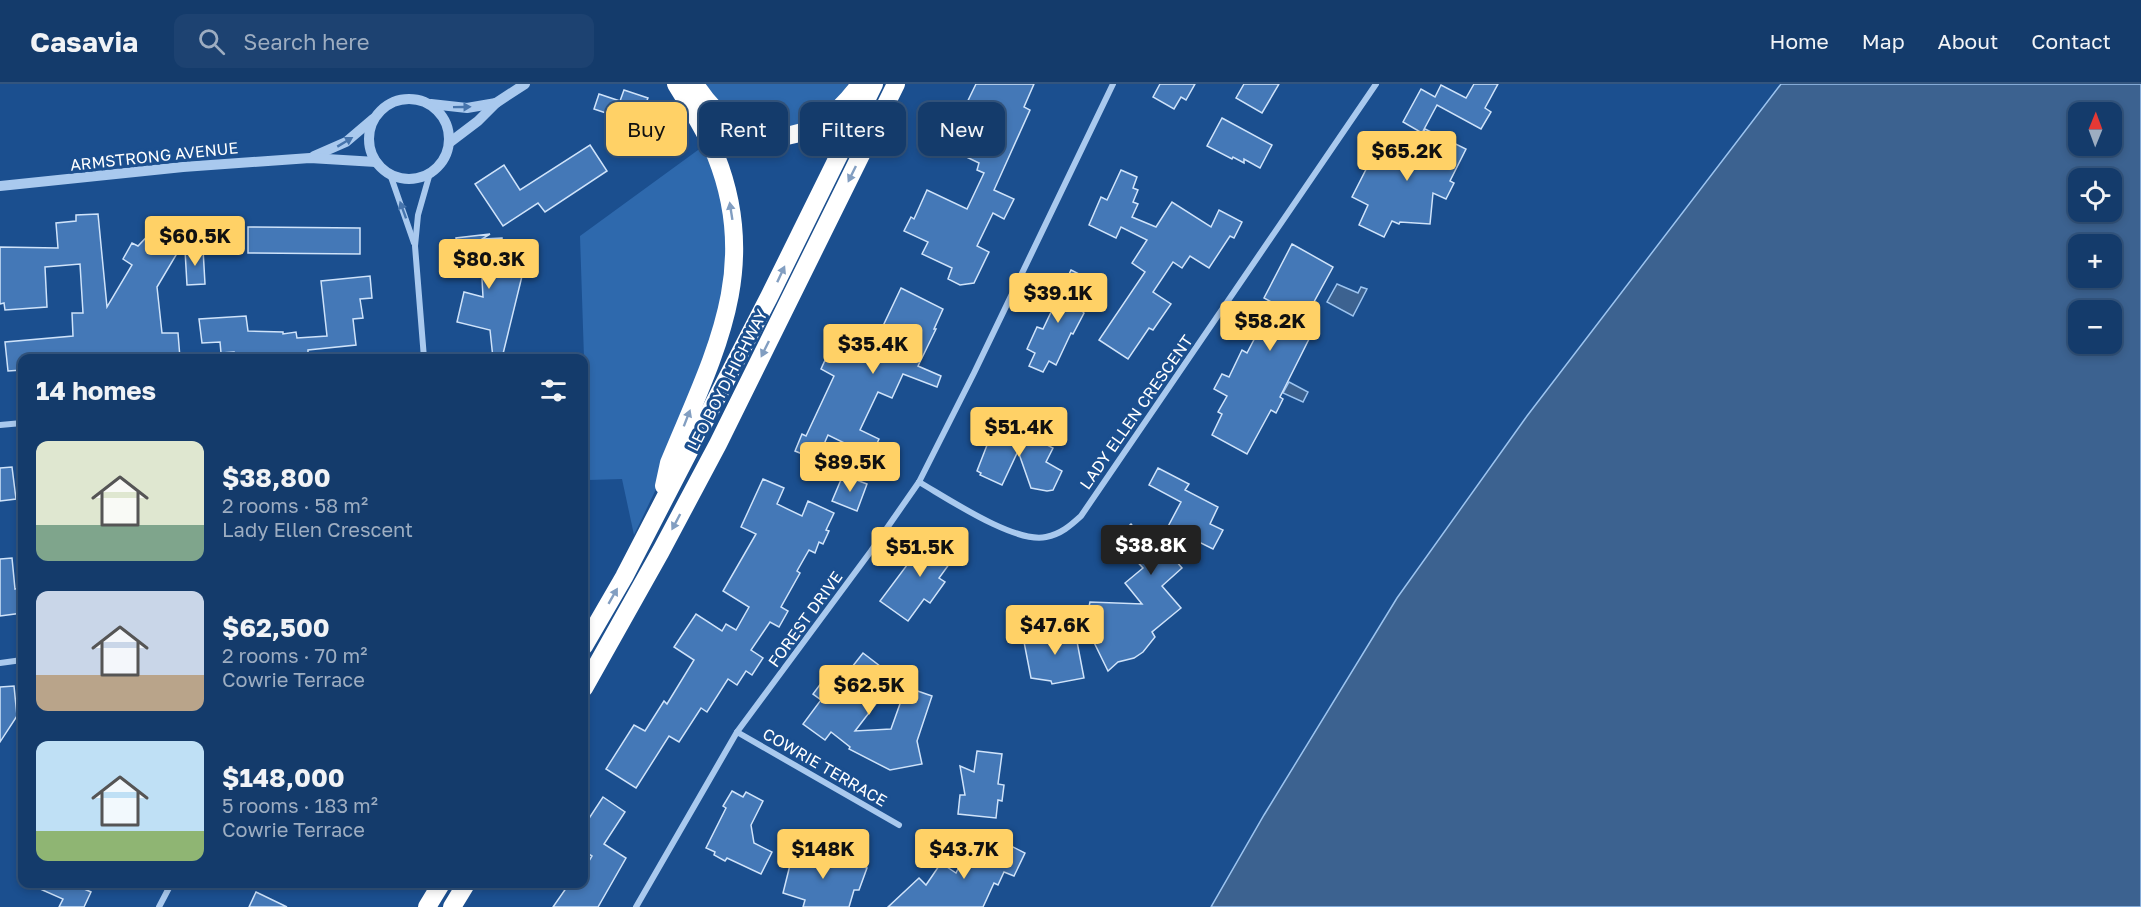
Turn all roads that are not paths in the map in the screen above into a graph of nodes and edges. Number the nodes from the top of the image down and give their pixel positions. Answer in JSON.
{"nodes":[{"id":1,"x":525,"y":84,"type":"edge"},
{"id":2,"x":676,"y":84,"type":"edge"},
{"id":3,"x":695,"y":84,"type":"edge"},
{"id":4,"x":860,"y":84,"type":"edge"},
{"id":5,"x":874,"y":84,"type":"edge"},
{"id":6,"x":896,"y":84,"type":"edge"},
{"id":7,"x":1113,"y":84,"type":"edge"},
{"id":8,"x":1376,"y":84,"type":"edge"},
{"id":9,"x":496,"y":103,"type":"junction"},
{"id":10,"x":428,"y":104,"type":"junction"},
{"id":11,"x":375,"y":118,"type":"junction"},
{"id":12,"x":449,"y":143,"type":"junction"},
{"id":13,"x":310,"y":158,"type":"junction"},
{"id":14,"x":376,"y":162,"type":"junction"},
{"id":15,"x":430,"y":173,"type":"junction"},
{"id":16,"x":390,"y":174,"type":"junction"},
{"id":17,"x":0,"y":186,"type":"edge"},
{"id":18,"x":415,"y":246,"type":"junction"},
{"id":19,"x":424,"y":354,"type":"edge"},
{"id":20,"x":18,"y":423,"type":"edge"},
{"id":21,"x":0,"y":425,"type":"edge"},
{"id":22,"x":919,"y":482,"type":"junction"},
{"id":23,"x":657,"y":514,"type":"junction"},
{"id":24,"x":588,"y":639,"type":"edge"},
{"id":25,"x":18,"y":661,"type":"edge"},
{"id":26,"x":0,"y":663,"type":"edge"},
{"id":27,"x":588,"y":681,"type":"edge"},
{"id":28,"x":737,"y":732,"type":"junction"},
{"id":29,"x":899,"y":825,"type":"dead end"},
{"id":30,"x":169,"y":888,"type":"edge"},
{"id":31,"x":439,"y":888,"type":"edge"},
{"id":32,"x":464,"y":888,"type":"edge"},
{"id":33,"x":159,"y":907,"type":"edge"},
{"id":34,"x":427,"y":907,"type":"edge"},
{"id":35,"x":452,"y":907,"type":"edge"},
{"id":36,"x":636,"y":907,"type":"edge"}],
"edges":[{"from":1,"to":9,"type":"street"},
{"from":23,"to":2,"type":"highway","one_way":true},
{"from":3,"to":4,"type":"highway"},
{"from":23,"to":5,"type":"highway","name":"LEO BOYD HIGHWAY","one_way":true},
{"from":6,"to":27,"type":"highway","name":"LEO BOYD HIGHWAY","one_way":true},
{"from":7,"to":22,"type":"street","name":"FOREST DRIVE"},
{"from":8,"to":22,"type":"street","name":"LADY ELLEN CRESCENT"},
{"from":10,"to":9,"type":"street","one_way":true},
{"from":9,"to":12,"type":"street"},
{"from":10,"to":11,"type":"street"},
{"from":10,"to":12,"type":"street"},
{"from":13,"to":11,"type":"street","name":"ARMSTRONG AVENUE","one_way":true},
{"from":11,"to":14,"type":"street"},
{"from":12,"to":15,"type":"street"},
{"from":13,"to":14,"type":"street","name":"ARMSTRONG AVENUE"},
{"from":13,"to":17,"type":"street","name":"ARMSTRONG AVENUE"},
{"from":14,"to":16,"type":"street"},
{"from":15,"to":16,"type":"street"},
{"from":15,"to":18,"type":"street"},
{"from":18,"to":16,"type":"street","one_way":true},
{"from":18,"to":19,"type":"street"},
{"from":20,"to":21,"type":"street"},
{"from":22,"to":28,"type":"street","name":"FOREST DRIVE"},
{"from":24,"to":23,"type":"highway","name":"LEO BOYD HIGHWAY","one_way":true},
{"from":25,"to":26,"type":"street"},
{"from":28,"to":29,"type":"street","name":"COWRIE TERRACE"},
{"from":28,"to":36,"type":"street","name":"FOREST DRIVE"},
{"from":30,"to":33,"type":"street"},
{"from":31,"to":34,"type":"highway"},
{"from":32,"to":35,"type":"highway"}]}
